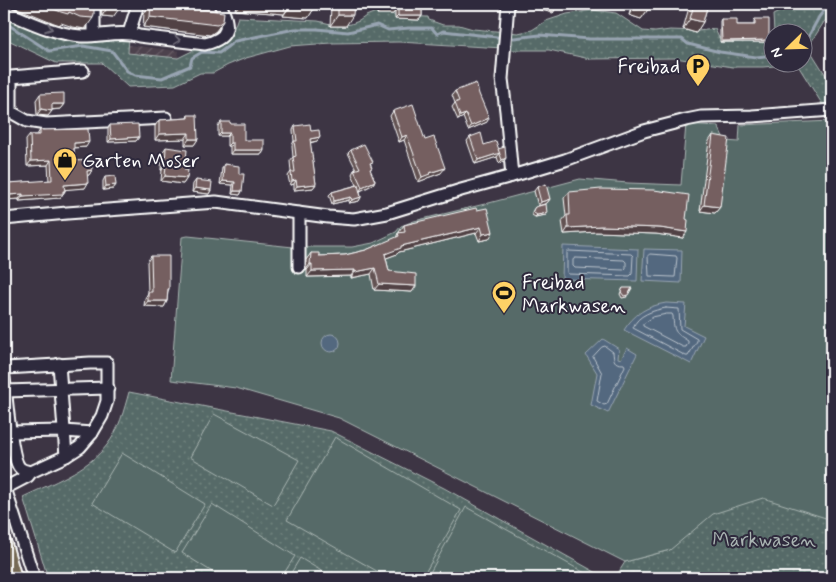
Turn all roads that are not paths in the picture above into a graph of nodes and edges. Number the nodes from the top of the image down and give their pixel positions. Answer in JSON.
{"nodes":[{"id":1,"x":94,"y":4,"type":"edge"},
{"id":2,"x":138,"y":4,"type":"edge"},
{"id":3,"x":220,"y":4,"type":"edge"},
{"id":4,"x":508,"y":4,"type":"edge"},
{"id":5,"x":4,"y":11,"type":"edge"},
{"id":6,"x":129,"y":32,"type":"junction"},
{"id":7,"x":94,"y":35,"type":"junction"},
{"id":8,"x":83,"y":71,"type":"dead end"},
{"id":9,"x":832,"y":110,"type":"edge"},
{"id":10,"x":7,"y":113,"type":"edge"},
{"id":11,"x":166,"y":118,"type":"edge"},
{"id":12,"x":512,"y":176,"type":"junction"},
{"id":13,"x":299,"y":213,"type":"junction"},
{"id":14,"x":4,"y":219,"type":"edge"},
{"id":15,"x":299,"y":267,"type":"dead end"},
{"id":16,"x":60,"y":364,"type":"junction"},
{"id":17,"x":4,"y":372,"type":"edge"},
{"id":18,"x":4,"y":378,"type":"edge"},
{"id":19,"x":108,"y":388,"type":"junction"},
{"id":20,"x":61,"y":389,"type":"junction"},
{"id":21,"x":5,"y":391,"type":"junction"},
{"id":22,"x":64,"y":431,"type":"junction"},
{"id":23,"x":10,"y":432,"type":"junction"},
{"id":24,"x":92,"y":433,"type":"junction"},
{"id":25,"x":66,"y":456,"type":"junction"},
{"id":26,"x":31,"y":472,"type":"junction"},
{"id":27,"x":4,"y":487,"type":"edge"},
{"id":28,"x":4,"y":544,"type":"edge"},
{"id":29,"x":12,"y":577,"type":"edge"},
{"id":30,"x":34,"y":578,"type":"edge"}],
"edges":[{"from":1,"to":7,"type":"street"},
{"from":2,"to":6,"type":"street"},
{"from":6,"to":3,"type":"street","one_way":true},
{"from":4,"to":12,"type":"street"},
{"from":5,"to":7,"type":"street","one_way":true},
{"from":6,"to":7,"type":"street"},
{"from":8,"to":10,"type":"street"},
{"from":9,"to":12,"type":"street"},
{"from":10,"to":11,"type":"street"},
{"from":12,"to":13,"type":"street"},
{"from":13,"to":14,"type":"street"},
{"from":13,"to":15,"type":"street"},
{"from":16,"to":17,"type":"street"},
{"from":16,"to":19,"type":"street"},
{"from":16,"to":20,"type":"street"},
{"from":18,"to":21,"type":"street"},
{"from":19,"to":20,"type":"street"},
{"from":19,"to":24,"type":"street"},
{"from":20,"to":21,"type":"street"},
{"from":20,"to":22,"type":"street"},
{"from":21,"to":23,"type":"street"},
{"from":22,"to":23,"type":"street"},
{"from":22,"to":24,"type":"street"},
{"from":22,"to":25,"type":"street"},
{"from":23,"to":26,"type":"street"},
{"from":24,"to":25,"type":"street"},
{"from":25,"to":26,"type":"street"},
{"from":26,"to":27,"type":"street"},
{"from":27,"to":30,"type":"street"},
{"from":28,"to":29,"type":"main road"}]}
